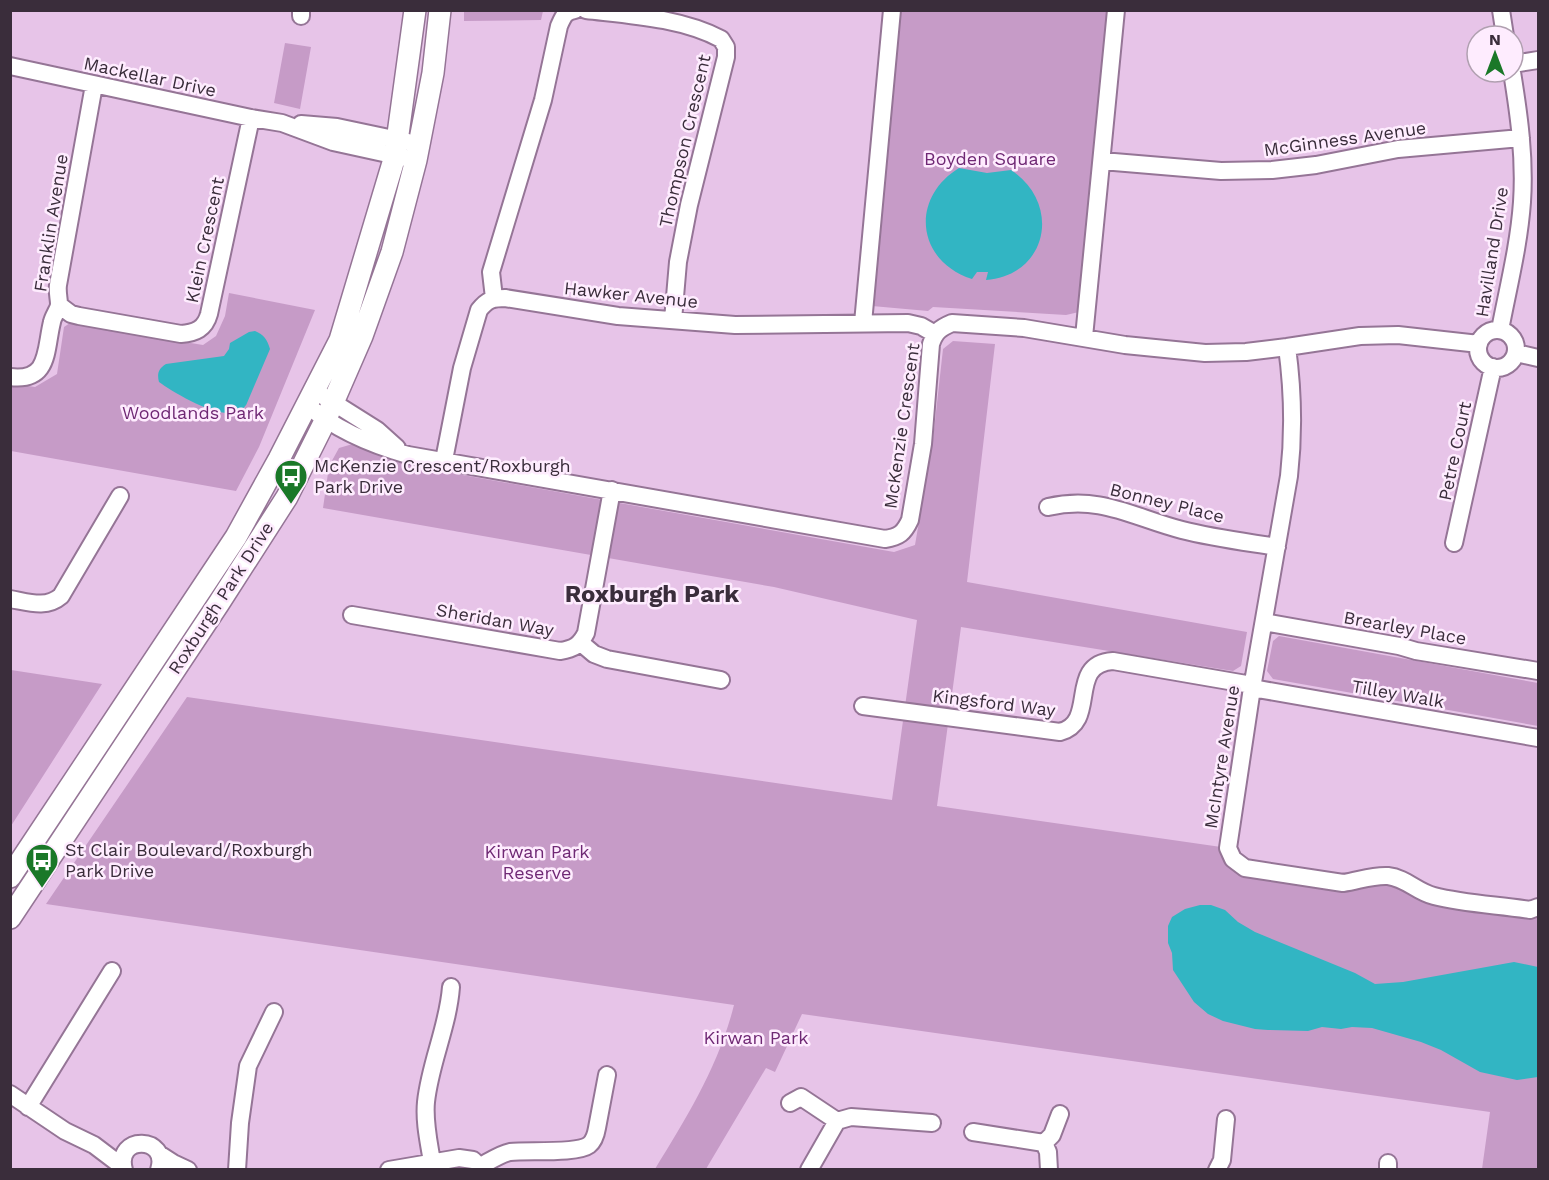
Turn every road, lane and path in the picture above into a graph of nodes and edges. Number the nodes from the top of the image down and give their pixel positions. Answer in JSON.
{"nodes":[{"id":1,"x":415,"y":10,"type":"edge"},
{"id":2,"x":440,"y":10,"type":"edge"},
{"id":3,"x":575,"y":10,"type":"edge"},
{"id":4,"x":586,"y":10,"type":"edge"},
{"id":5,"x":892,"y":10,"type":"edge"},
{"id":6,"x":1116,"y":10,"type":"edge"},
{"id":7,"x":10,"y":66,"type":"edge"},
{"id":8,"x":1514,"y":84,"type":"edge"},
{"id":9,"x":94,"y":85,"type":"junction"},
{"id":10,"x":251,"y":118,"type":"junction"},
{"id":11,"x":1521,"y":138,"type":"junction"},
{"id":12,"x":396,"y":148,"type":"junction"},
{"id":13,"x":418,"y":152,"type":"junction"},
{"id":14,"x":1102,"y":161,"type":"junction"},
{"id":15,"x":494,"y":298,"type":"junction"},
{"id":16,"x":59,"y":304,"type":"junction"},
{"id":17,"x":673,"y":320,"type":"junction"},
{"id":18,"x":863,"y":323,"type":"junction"},
{"id":19,"x":1500,"y":330,"type":"junction"},
{"id":20,"x":935,"y":334,"type":"junction"},
{"id":21,"x":1084,"y":337,"type":"junction"},
{"id":22,"x":1479,"y":344,"type":"junction"},
{"id":23,"x":1287,"y":347,"type":"junction"},
{"id":24,"x":1516,"y":353,"type":"junction"},
{"id":25,"x":1539,"y":358,"type":"edge"},
{"id":26,"x":1493,"y":367,"type":"junction"},
{"id":27,"x":10,"y":377,"type":"edge"},
{"id":28,"x":310,"y":398,"type":"junction"},
{"id":29,"x":329,"y":412,"type":"junction"},
{"id":30,"x":444,"y":460,"type":"junction"},
{"id":31,"x":612,"y":490,"type":"junction"},
{"id":32,"x":120,"y":496,"type":"dead end"},
{"id":33,"x":1048,"y":507,"type":"dead end"},
{"id":34,"x":1454,"y":543,"type":"dead end"},
{"id":35,"x":1277,"y":547,"type":"junction"},
{"id":36,"x":10,"y":599,"type":"edge"},
{"id":37,"x":352,"y":615,"type":"dead end"},
{"id":38,"x":1264,"y":622,"type":"junction"},
{"id":39,"x":581,"y":643,"type":"junction"},
{"id":40,"x":1539,"y":671,"type":"edge"},
{"id":41,"x":721,"y":680,"type":"dead end"},
{"id":42,"x":1252,"y":687,"type":"junction"},
{"id":43,"x":863,"y":706,"type":"dead end"},
{"id":44,"x":1539,"y":738,"type":"edge"},
{"id":45,"x":10,"y":877,"type":"edge"},
{"id":46,"x":1539,"y":907,"type":"edge"},
{"id":47,"x":10,"y":918,"type":"edge"},
{"id":48,"x":112,"y":971,"type":"dead end"},
{"id":49,"x":451,"y":987,"type":"dead end"},
{"id":50,"x":274,"y":1012,"type":"dead end"},
{"id":51,"x":607,"y":1075,"type":"dead end"},
{"id":52,"x":11,"y":1095,"type":"edge"},
{"id":53,"x":790,"y":1103,"type":"dead end"},
{"id":54,"x":28,"y":1107,"type":"junction"},
{"id":55,"x":1060,"y":1114,"type":"dead end"},
{"id":56,"x":1226,"y":1119,"type":"dead end"},
{"id":57,"x":837,"y":1121,"type":"junction"},
{"id":58,"x":932,"y":1123,"type":"dead end"},
{"id":59,"x":973,"y":1132,"type":"dead end"},
{"id":60,"x":1044,"y":1143,"type":"junction"},
{"id":61,"x":132,"y":1145,"type":"junction"},
{"id":62,"x":94,"y":1146,"type":"junction"},
{"id":63,"x":159,"y":1162,"type":"edge"},
{"id":64,"x":432,"y":1162,"type":"junction"},
{"id":65,"x":123,"y":1168,"type":"edge"},
{"id":66,"x":482,"y":1168,"type":"edge"},
{"id":67,"x":188,"y":1170,"type":"edge"},
{"id":68,"x":237,"y":1170,"type":"edge"},
{"id":69,"x":389,"y":1170,"type":"edge"},
{"id":70,"x":809,"y":1170,"type":"edge"},
{"id":71,"x":1049,"y":1170,"type":"edge"},
{"id":72,"x":1217,"y":1170,"type":"edge"}],
"edges":[{"from":1,"to":12,"type":"street","name":"Roxburgh Park Drive"},
{"from":2,"to":13,"type":"street","name":"Roxburgh Park Drive"},
{"from":3,"to":15,"type":"street"},
{"from":4,"to":17,"type":"street","name":"Thompson Crescent"},
{"from":5,"to":18,"type":"street"},
{"from":6,"to":14,"type":"street"},
{"from":7,"to":9,"type":"street","name":"Mackellar Drive"},
{"from":8,"to":11,"type":"street","name":"Havilland Drive"},
{"from":9,"to":10,"type":"street","name":"Mackellar Drive"},
{"from":9,"to":16,"type":"street","name":"Franklin Avenue"},
{"from":10,"to":12,"type":"street","name":"Mackellar Drive"},
{"from":10,"to":16,"type":"street","name":"Klein Crescent"},
{"from":11,"to":14,"type":"street","name":"McGinness Avenue"},
{"from":11,"to":19,"type":"street","name":"Havilland Drive"},
{"from":12,"to":13,"type":"street","name":"Mackellar Drive"},
{"from":12,"to":28,"type":"street","name":"Roxburgh Park Drive"},
{"from":13,"to":29,"type":"street","name":"Roxburgh Park Drive"},
{"from":14,"to":21,"type":"street"},
{"from":15,"to":17,"type":"street","name":"Hawker Avenue"},
{"from":15,"to":30,"type":"street"},
{"from":16,"to":27,"type":"street","name":"Franklin Avenue"},
{"from":17,"to":18,"type":"street","name":"Hawker Avenue"},
{"from":18,"to":20,"type":"street","name":"Hawker Avenue"},
{"from":19,"to":22,"type":"street"},
{"from":19,"to":24,"type":"street"},
{"from":20,"to":21,"type":"street","name":"McKenzie Crescent"},
{"from":20,"to":31,"type":"street","name":"McKenzie Crescent"},
{"from":21,"to":23,"type":"street","name":"McKenzie Crescent"},
{"from":22,"to":23,"type":"street","name":"McKenzie Crescent"},
{"from":22,"to":26,"type":"street"},
{"from":23,"to":35,"type":"street","name":"McIntyre Avenue"},
{"from":24,"to":25,"type":"street"},
{"from":24,"to":26,"type":"street"},
{"from":26,"to":34,"type":"street","name":"Petre Court"},
{"from":28,"to":29,"type":"street","name":"McKenzie Crescent"},
{"from":28,"to":45,"type":"street","name":"Roxburgh Park Drive"},
{"from":29,"to":30,"type":"street","name":"McKenzie Crescent"},
{"from":29,"to":47,"type":"street","name":"Roxburgh Park Drive"},
{"from":30,"to":31,"type":"street","name":"McKenzie Crescent"},
{"from":31,"to":39,"type":"street"},
{"from":32,"to":36,"type":"street"},
{"from":33,"to":35,"type":"street","name":"Bonney Place"},
{"from":35,"to":38,"type":"street","name":"McIntyre Avenue"},
{"from":37,"to":39,"type":"street","name":"Sheridan Way"},
{"from":38,"to":40,"type":"street","name":"Brearley Place"},
{"from":38,"to":42,"type":"street","name":"McIntyre Avenue"},
{"from":39,"to":41,"type":"street"},
{"from":42,"to":43,"type":"street","name":"Kingsford Way"},
{"from":42,"to":44,"type":"street","name":"Tilley Walk"},
{"from":42,"to":46,"type":"street","name":"McIntyre Avenue"},
{"from":48,"to":54,"type":"street"},
{"from":49,"to":64,"type":"street"},
{"from":50,"to":68,"type":"street"},
{"from":51,"to":66,"type":"street"},
{"from":52,"to":54,"type":"street"},
{"from":53,"to":57,"type":"street"},
{"from":54,"to":62,"type":"street"},
{"from":55,"to":60,"type":"street"},
{"from":56,"to":72,"type":"street"},
{"from":57,"to":58,"type":"street"},
{"from":57,"to":70,"type":"street"},
{"from":59,"to":60,"type":"street"},
{"from":60,"to":71,"type":"street"},
{"from":61,"to":62,"type":"street"},
{"from":61,"to":63,"type":"street"},
{"from":61,"to":65,"type":"street"},
{"from":62,"to":65,"type":"street"},
{"from":63,"to":67,"type":"street"},
{"from":64,"to":66,"type":"street"},
{"from":64,"to":69,"type":"street"}]}
